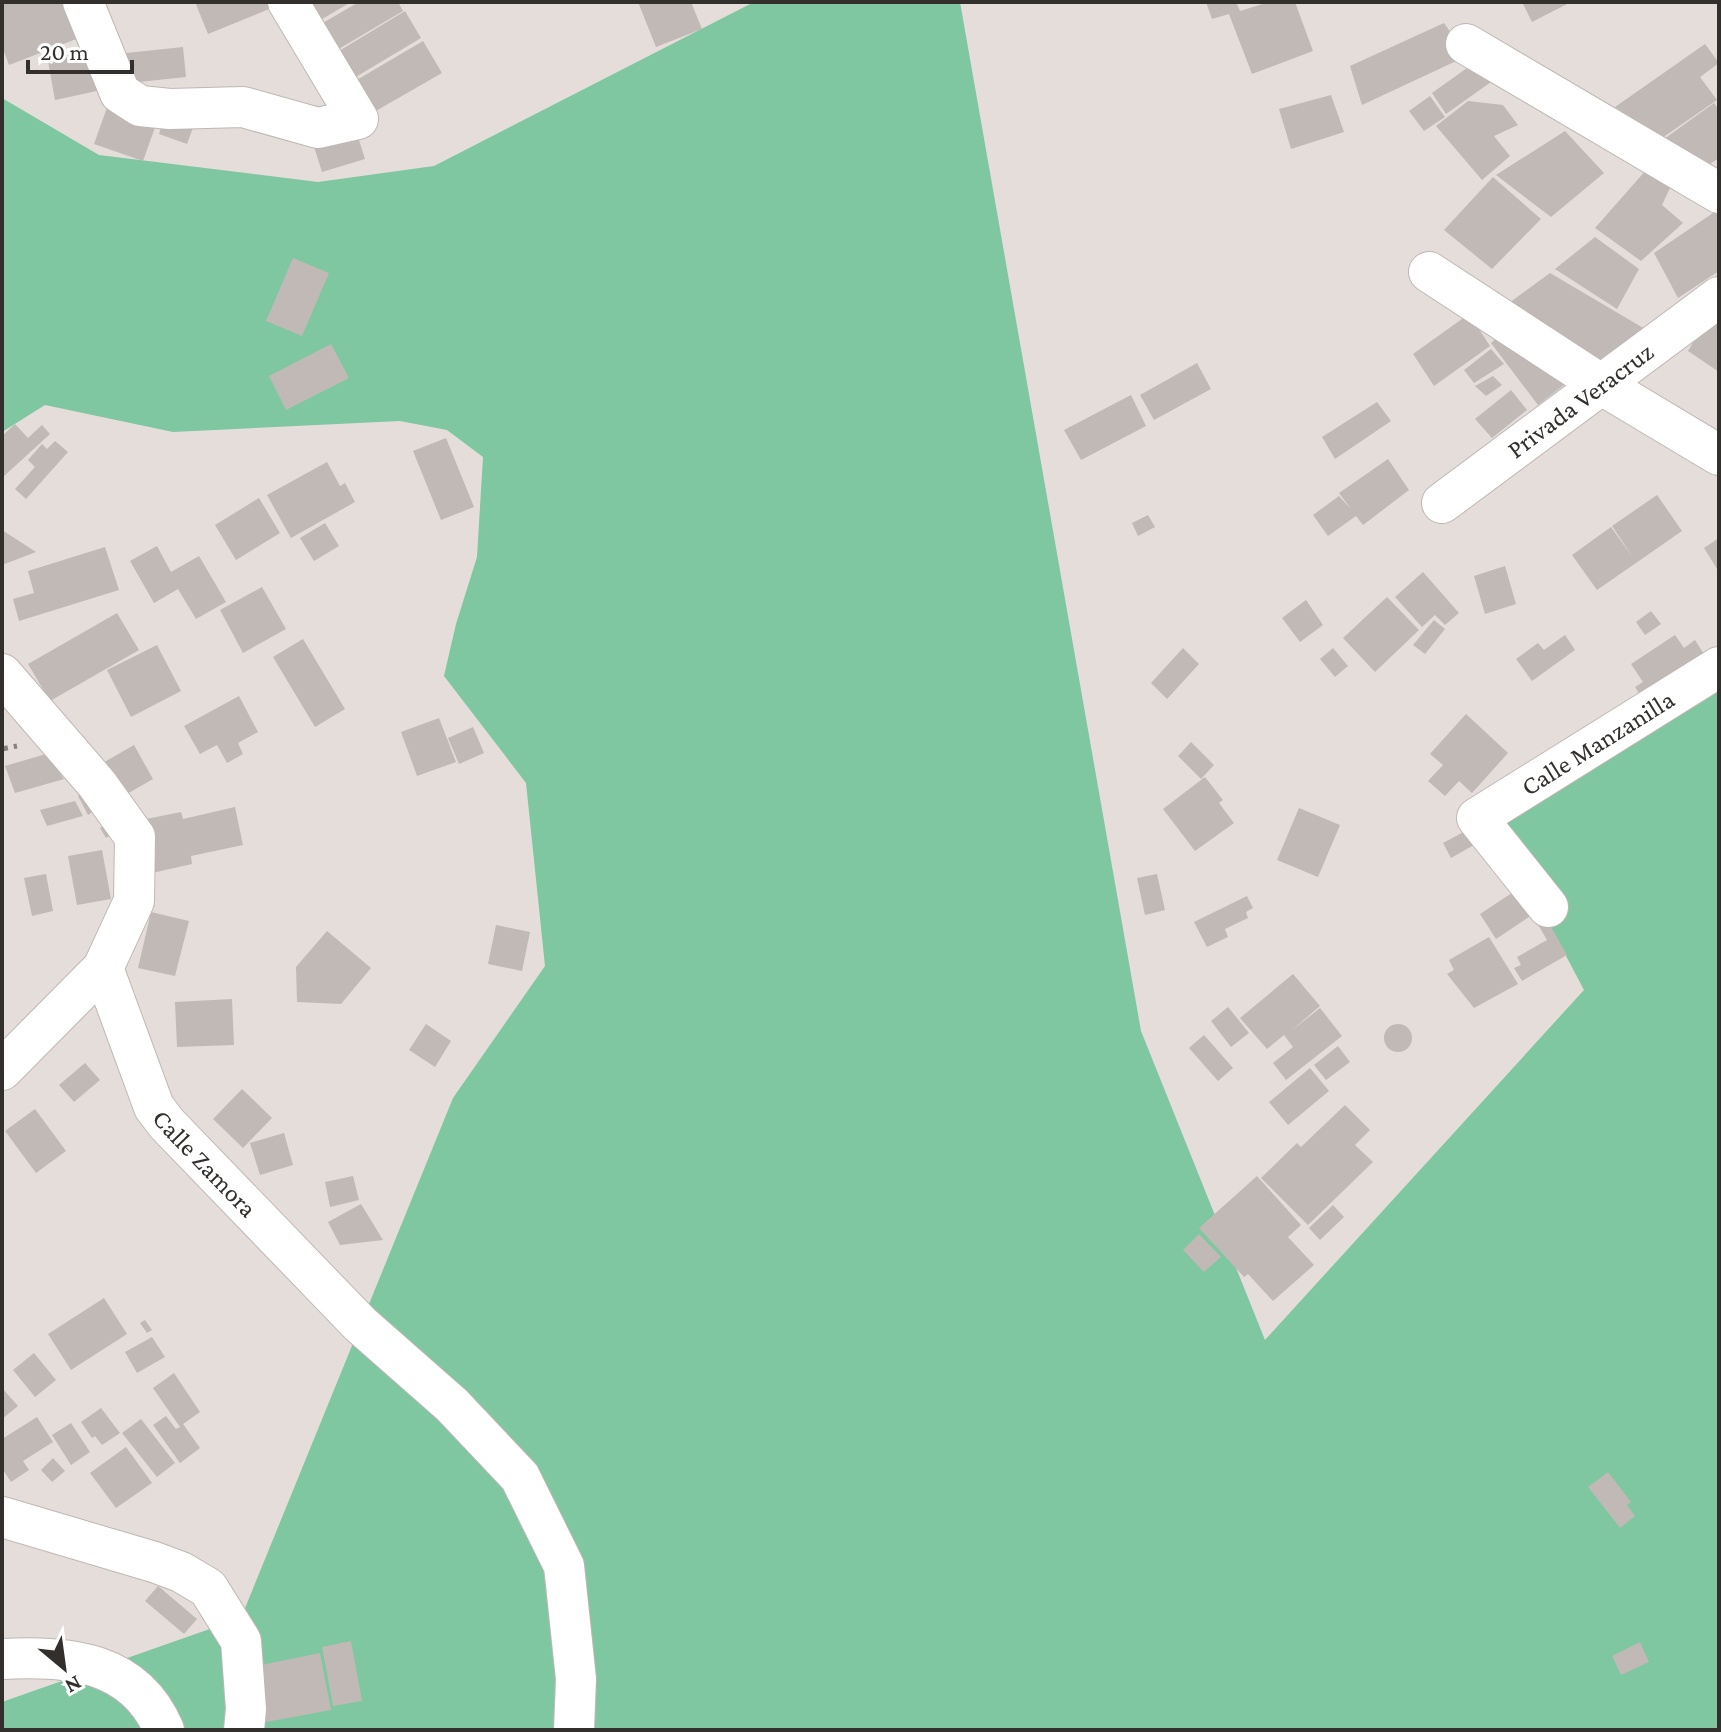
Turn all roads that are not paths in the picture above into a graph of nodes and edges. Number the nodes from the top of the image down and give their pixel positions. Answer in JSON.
{"nodes":[{"id":1,"x":83,"y":2,"type":"edge"},
{"id":2,"x":288,"y":2,"type":"edge"},
{"id":3,"x":1466,"y":44,"type":"dead end"},
{"id":4,"x":1719,"y":193,"type":"edge"},
{"id":5,"x":1429,"y":272,"type":"dead end"},
{"id":6,"x":1719,"y":297,"type":"edge"},
{"id":7,"x":1602,"y":385,"type":"junction"},
{"id":8,"x":1719,"y":455,"type":"edge"},
{"id":9,"x":1442,"y":503,"type":"dead end"},
{"id":10,"x":1719,"y":667,"type":"edge"},
{"id":11,"x":2,"y":674,"type":"edge"},
{"id":12,"x":1548,"y":907,"type":"dead end"},
{"id":13,"x":103,"y":968,"type":"junction"},
{"id":14,"x":2,"y":1070,"type":"edge"},
{"id":15,"x":2,"y":1517,"type":"edge"},
{"id":16,"x":2,"y":1659,"type":"edge"},
{"id":17,"x":164,"y":1730,"type":"edge"},
{"id":18,"x":244,"y":1730,"type":"edge"},
{"id":19,"x":574,"y":1730,"type":"edge"}],
"edges":[{"from":1,"to":2,"type":"street"},
{"from":3,"to":4,"type":"street"},
{"from":5,"to":7,"type":"street"},
{"from":6,"to":7,"type":"street","name":"Privada Veracruz"},
{"from":7,"to":8,"type":"street"},
{"from":7,"to":9,"type":"street","name":"Privada Veracruz"},
{"from":10,"to":12,"type":"street","name":"Calle Manzanilla"},
{"from":11,"to":13,"type":"street"},
{"from":13,"to":14,"type":"street"},
{"from":13,"to":19,"type":"street","name":"Calle Zamora"},
{"from":15,"to":18,"type":"street"},
{"from":16,"to":17,"type":"street"}]}
